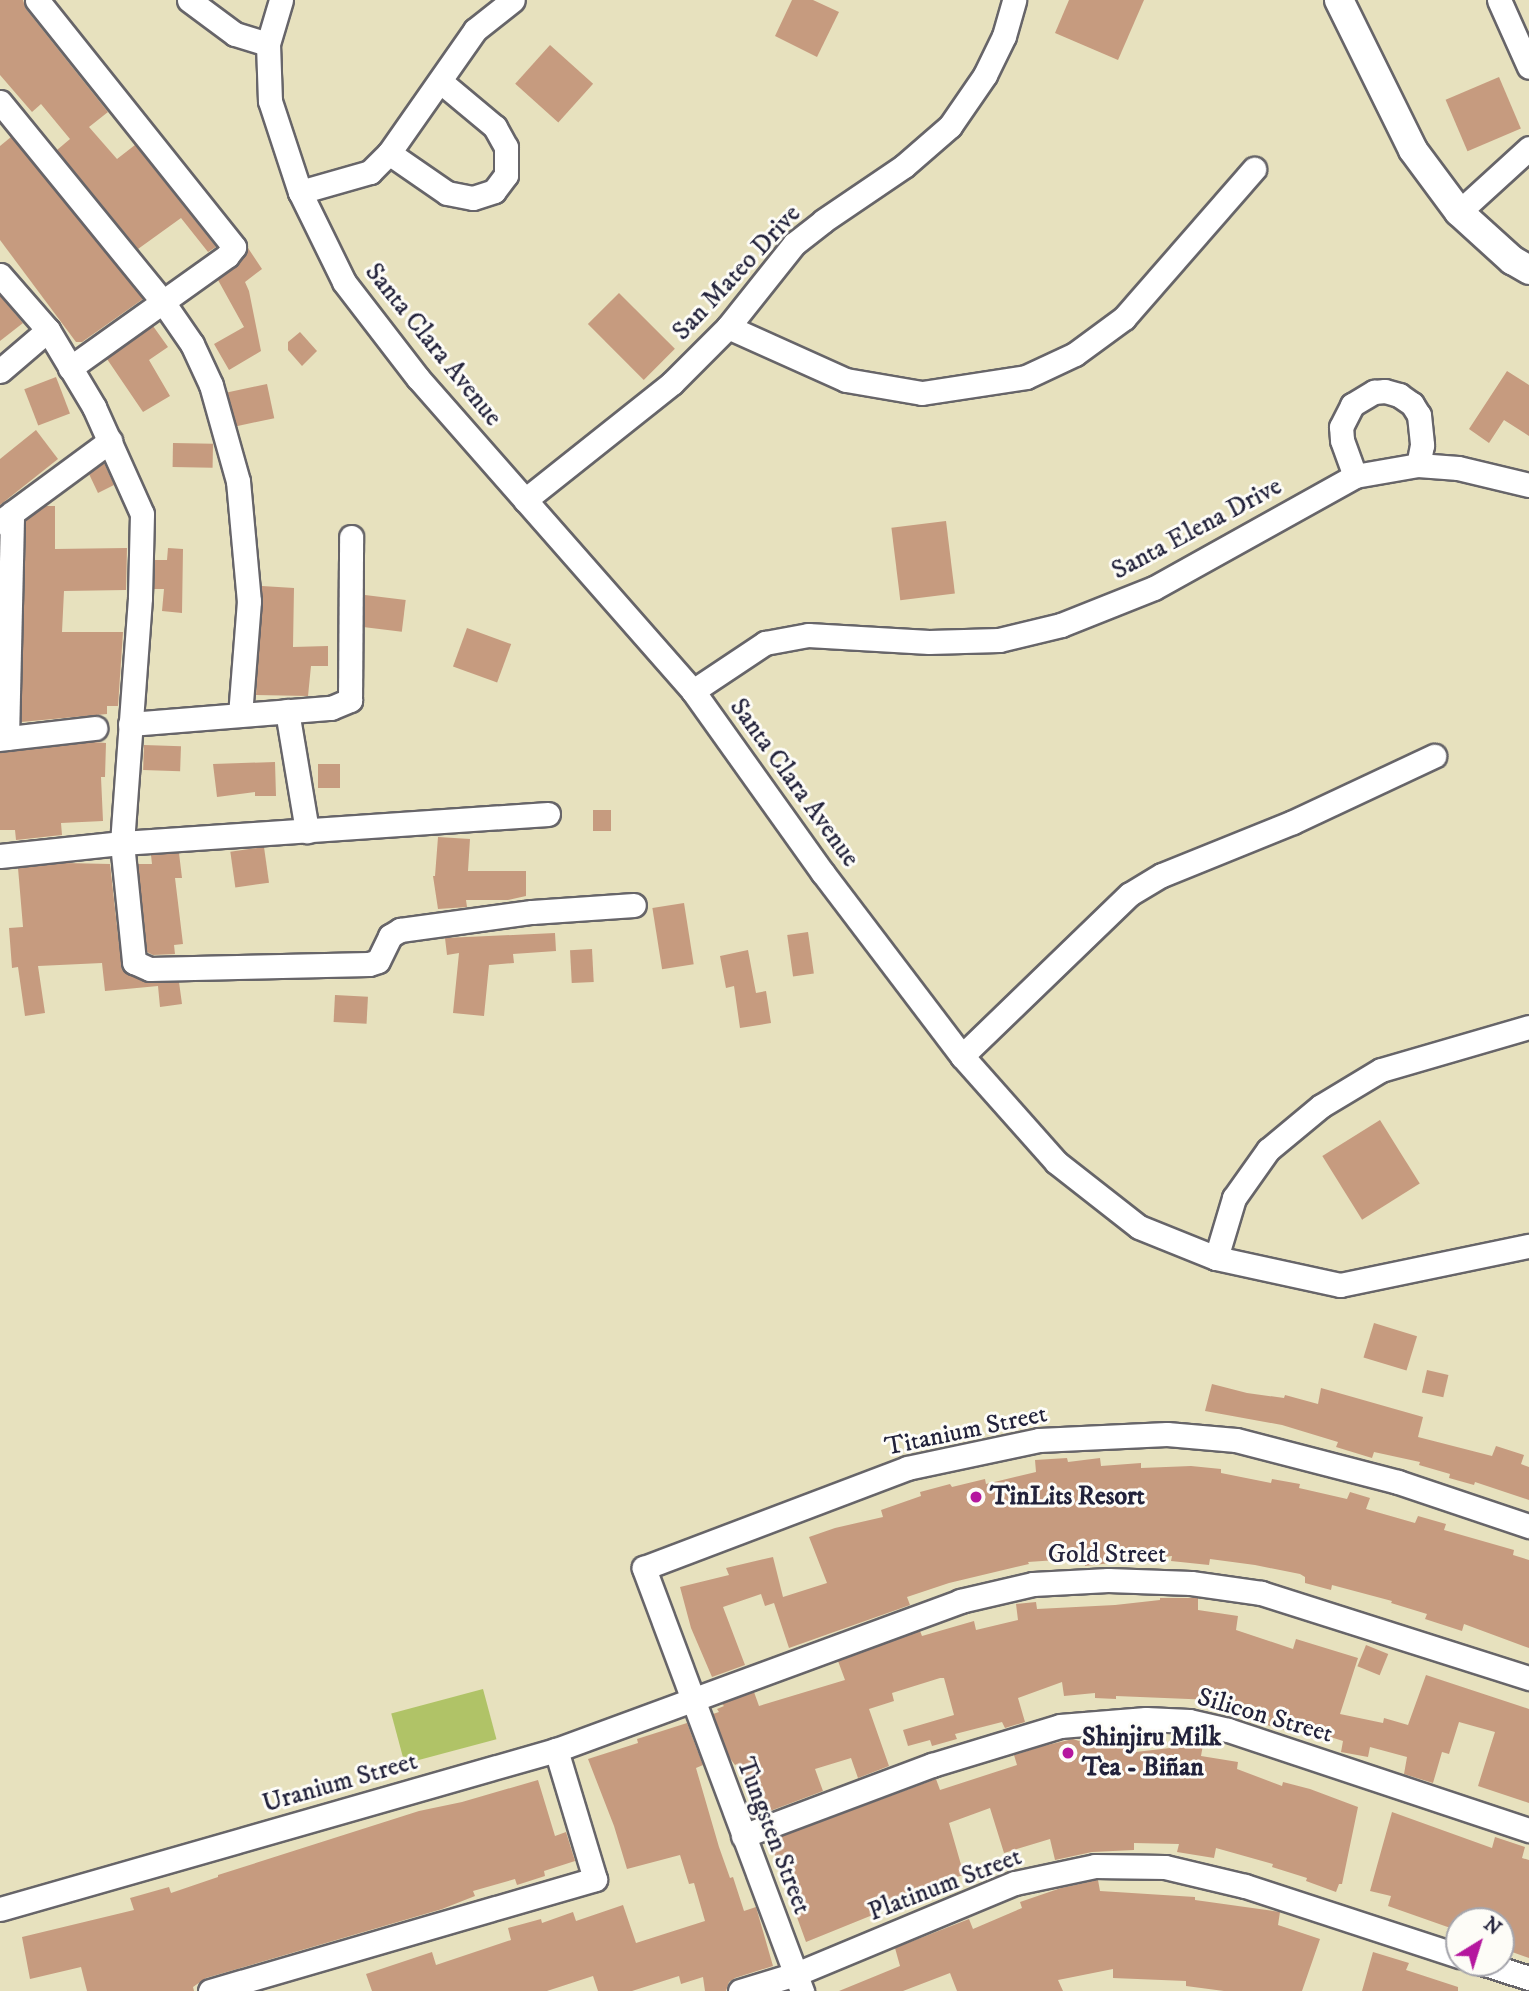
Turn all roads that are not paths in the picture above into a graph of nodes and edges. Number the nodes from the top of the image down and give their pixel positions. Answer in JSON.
{"nodes":[{"id":1,"x":37,"y":0,"type":"edge"},
{"id":2,"x":189,"y":0,"type":"edge"},
{"id":3,"x":281,"y":0,"type":"edge"},
{"id":4,"x":513,"y":0,"type":"edge"},
{"id":5,"x":1014,"y":0,"type":"edge"},
{"id":6,"x":1339,"y":0,"type":"edge"},
{"id":7,"x":1499,"y":0,"type":"edge"},
{"id":8,"x":268,"y":44,"type":"junction"},
{"id":9,"x":1529,"y":67,"type":"edge"},
{"id":10,"x":441,"y":82,"type":"junction"},
{"id":11,"x":0,"y":102,"type":"edge"},
{"id":12,"x":1529,"y":148,"type":"edge"},
{"id":13,"x":389,"y":153,"type":"junction"},
{"id":14,"x":1254,"y":169,"type":"dead end"},
{"id":15,"x":300,"y":192,"type":"junction"},
{"id":16,"x":1459,"y":212,"type":"junction"},
{"id":17,"x":1529,"y":270,"type":"edge"},
{"id":18,"x":0,"y":275,"type":"edge"},
{"id":19,"x":163,"y":302,"type":"junction"},
{"id":20,"x":728,"y":327,"type":"junction"},
{"id":21,"x":48,"y":330,"type":"junction"},
{"id":22,"x":70,"y":368,"type":"junction"},
{"id":23,"x":0,"y":371,"type":"edge"},
{"id":24,"x":110,"y":440,"type":"junction"},
{"id":25,"x":1418,"y":465,"type":"junction"},
{"id":26,"x":1355,"y":476,"type":"junction"},
{"id":27,"x":1529,"y":485,"type":"edge"},
{"id":28,"x":525,"y":500,"type":"junction"},
{"id":29,"x":6,"y":517,"type":"edge"},
{"id":30,"x":351,"y":537,"type":"dead end"},
{"id":31,"x":693,"y":691,"type":"junction"},
{"id":32,"x":287,"y":711,"type":"junction"},
{"id":33,"x":240,"y":715,"type":"junction"},
{"id":34,"x":130,"y":724,"type":"junction"},
{"id":35,"x":95,"y":728,"type":"dead end"},
{"id":36,"x":3,"y":738,"type":"edge"},
{"id":37,"x":1434,"y":756,"type":"dead end"},
{"id":38,"x":548,"y":814,"type":"dead end"},
{"id":39,"x":307,"y":831,"type":"junction"},
{"id":40,"x":122,"y":843,"type":"junction"},
{"id":41,"x":0,"y":856,"type":"edge"},
{"id":42,"x":634,"y":905,"type":"dead end"},
{"id":43,"x":1529,"y":1027,"type":"edge"},
{"id":44,"x":962,"y":1056,"type":"junction"},
{"id":45,"x":1529,"y":1246,"type":"edge"},
{"id":46,"x":1216,"y":1258,"type":"junction"},
{"id":47,"x":1529,"y":1526,"type":"edge"},
{"id":48,"x":1529,"y":1678,"type":"edge"},
{"id":49,"x":692,"y":1700,"type":"junction"},
{"id":50,"x":556,"y":1750,"type":"junction"},
{"id":51,"x":1529,"y":1830,"type":"edge"},
{"id":52,"x":743,"y":1836,"type":"junction"},
{"id":53,"x":0,"y":1909,"type":"edge"},
{"id":54,"x":1445,"y":1951,"type":"edge"},
{"id":55,"x":799,"y":1983,"type":"edge"},
{"id":56,"x":210,"y":1991,"type":"edge"},
{"id":57,"x":740,"y":1991,"type":"edge"}],
"edges":[{"from":1,"to":19,"type":"street"},
{"from":2,"to":8,"type":"street"},
{"from":3,"to":8,"type":"street","name":"Santa Clara Avenue"},
{"from":4,"to":10,"type":"street"},
{"from":5,"to":20,"type":"street","name":"San Mateo Drive"},
{"from":6,"to":16,"type":"street"},
{"from":7,"to":9,"type":"street"},
{"from":8,"to":15,"type":"street","name":"Santa Clara Avenue"},
{"from":10,"to":13,"type":"street"},
{"from":10,"to":13,"type":"street"},
{"from":11,"to":19,"type":"street"},
{"from":12,"to":16,"type":"street"},
{"from":13,"to":15,"type":"street"},
{"from":14,"to":20,"type":"street"},
{"from":15,"to":28,"type":"street","name":"Santa Clara Avenue"},
{"from":16,"to":17,"type":"street"},
{"from":18,"to":21,"type":"street"},
{"from":19,"to":22,"type":"street"},
{"from":19,"to":33,"type":"street"},
{"from":20,"to":28,"type":"street","name":"San Mateo Drive"},
{"from":21,"to":22,"type":"street"},
{"from":21,"to":23,"type":"street"},
{"from":22,"to":24,"type":"street"},
{"from":24,"to":29,"type":"street"},
{"from":24,"to":34,"type":"street"},
{"from":25,"to":26,"type":"street","name":"Santa Elena Drive"},
{"from":25,"to":26,"type":"street"},
{"from":25,"to":27,"type":"street","name":"Santa Elena Drive"},
{"from":26,"to":31,"type":"street","name":"Santa Elena Drive"},
{"from":28,"to":31,"type":"street","name":"Santa Clara Avenue"},
{"from":29,"to":36,"type":"street"},
{"from":30,"to":32,"type":"street"},
{"from":31,"to":44,"type":"street","name":"Santa Clara Avenue"},
{"from":32,"to":33,"type":"street"},
{"from":32,"to":39,"type":"street"},
{"from":33,"to":34,"type":"street"},
{"from":34,"to":40,"type":"street"},
{"from":35,"to":36,"type":"street"},
{"from":37,"to":44,"type":"street"},
{"from":38,"to":39,"type":"street"},
{"from":39,"to":40,"type":"street"},
{"from":40,"to":41,"type":"street"},
{"from":40,"to":42,"type":"street"},
{"from":43,"to":46,"type":"street"},
{"from":44,"to":46,"type":"street","name":"Santa Clara Avenue"},
{"from":45,"to":46,"type":"street","name":"Santa Clara Avenue"},
{"from":47,"to":49,"type":"street","name":"Titanium Street"},
{"from":48,"to":49,"type":"street","name":"Gold Street"},
{"from":49,"to":50,"type":"street","name":"Uranium Street"},
{"from":49,"to":52,"type":"street","name":"Tungsten Street"},
{"from":50,"to":53,"type":"street","name":"Uranium Street"},
{"from":50,"to":56,"type":"street"},
{"from":51,"to":52,"type":"street","name":"Silicon Street"},
{"from":52,"to":55,"type":"street","name":"Tungsten Street"},
{"from":54,"to":55,"type":"street","name":"Platinum Street"},
{"from":55,"to":57,"type":"street","name":"Platinum Street"}]}
